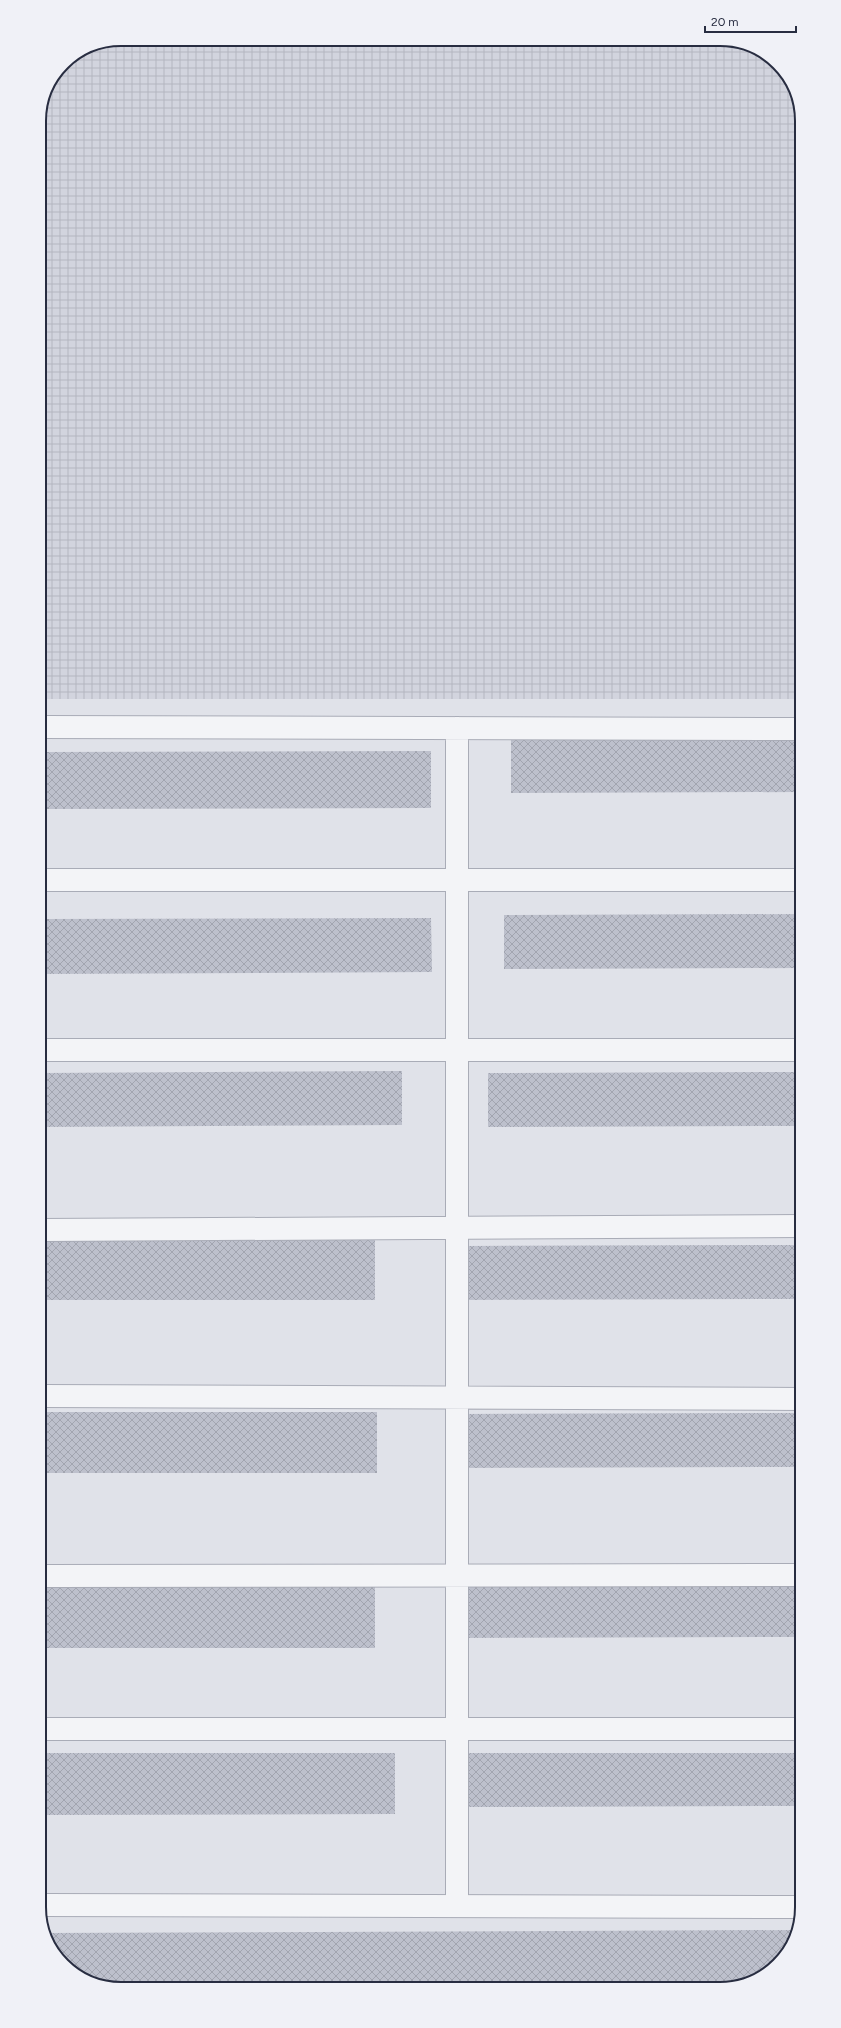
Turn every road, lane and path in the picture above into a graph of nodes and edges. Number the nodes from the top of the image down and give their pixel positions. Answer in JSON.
{"nodes":[{"id":1,"x":46,"y":727,"type":"edge"},
{"id":2,"x":457,"y":728,"type":"junction"},
{"id":3,"x":795,"y":729,"type":"edge"},
{"id":4,"x":46,"y":880,"type":"edge"},
{"id":5,"x":456,"y":880,"type":"junction"},
{"id":6,"x":795,"y":880,"type":"edge"},
{"id":7,"x":46,"y":1050,"type":"edge"},
{"id":8,"x":456,"y":1050,"type":"junction"},
{"id":9,"x":795,"y":1050,"type":"edge"},
{"id":10,"x":795,"y":1226,"type":"edge"},
{"id":11,"x":456,"y":1228,"type":"junction"},
{"id":12,"x":46,"y":1230,"type":"edge"},
{"id":13,"x":46,"y":1396,"type":"edge"},
{"id":14,"x":456,"y":1398,"type":"junction"},
{"id":15,"x":795,"y":1399,"type":"edge"},
{"id":16,"x":795,"y":1575,"type":"edge"},
{"id":17,"x":46,"y":1576,"type":"edge"},
{"id":18,"x":456,"y":1576,"type":"junction"},
{"id":19,"x":46,"y":1729,"type":"edge"},
{"id":20,"x":457,"y":1729,"type":"junction"},
{"id":21,"x":795,"y":1729,"type":"edge"},
{"id":22,"x":457,"y":1905,"type":"junction"},
{"id":23,"x":46,"y":1906,"type":"edge"},
{"id":24,"x":795,"y":1907,"type":"edge"}],
"edges":[{"from":1,"to":2,"type":"street"},
{"from":2,"to":3,"type":"street"},
{"from":2,"to":5,"type":"street"},
{"from":4,"to":5,"type":"street"},
{"from":5,"to":6,"type":"street"},
{"from":5,"to":8,"type":"street"},
{"from":7,"to":8,"type":"street"},
{"from":8,"to":9,"type":"street"},
{"from":8,"to":11,"type":"street"},
{"from":10,"to":11,"type":"street"},
{"from":11,"to":12,"type":"street"},
{"from":11,"to":14,"type":"street"},
{"from":13,"to":14,"type":"street"},
{"from":14,"to":15,"type":"street"},
{"from":14,"to":18,"type":"street"},
{"from":16,"to":18,"type":"street"},
{"from":17,"to":18,"type":"street"},
{"from":18,"to":20,"type":"street"},
{"from":19,"to":20,"type":"street"},
{"from":20,"to":21,"type":"street"},
{"from":20,"to":22,"type":"street"},
{"from":22,"to":23,"type":"street"},
{"from":22,"to":24,"type":"street"}]}
